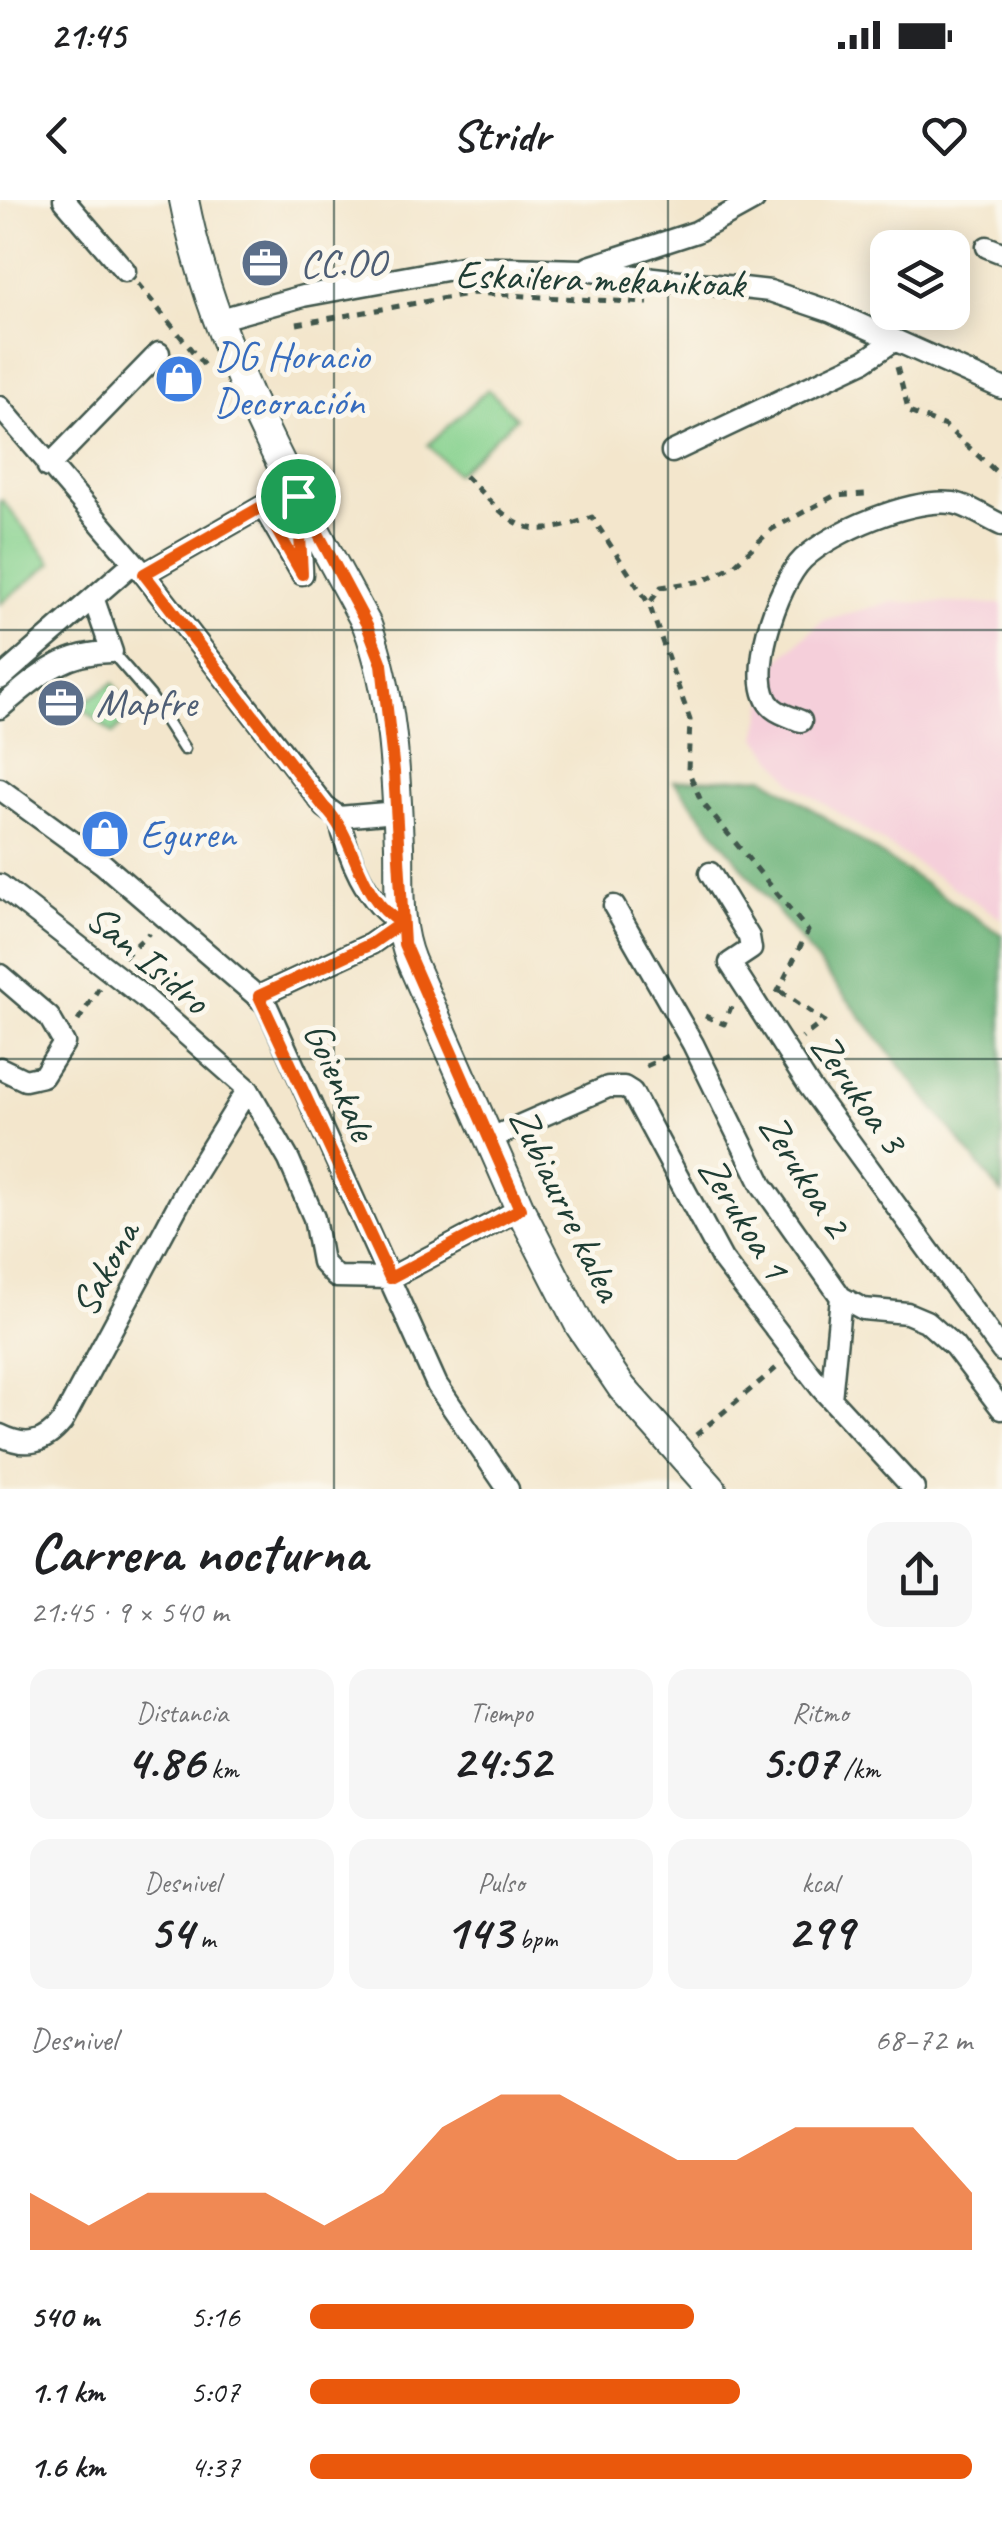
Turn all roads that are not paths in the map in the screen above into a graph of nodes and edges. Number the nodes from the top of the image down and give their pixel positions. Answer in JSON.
{"nodes":[{"id":1,"x":64,"y":200,"type":"edge"},
{"id":2,"x":184,"y":200,"type":"edge"},
{"id":3,"x":754,"y":200,"type":"edge"},
{"id":4,"x":582,"y":270,"type":"junction"},
{"id":5,"x":126,"y":271,"type":"dead end"},
{"id":6,"x":216,"y":320,"type":"junction"},
{"id":7,"x":895,"y":340,"type":"junction"},
{"id":8,"x":159,"y":353,"type":"dead end"},
{"id":9,"x":1002,"y":388,"type":"edge"},
{"id":10,"x":4,"y":419,"type":"edge"},
{"id":11,"x":672,"y":452,"type":"dead end"},
{"id":12,"x":48,"y":467,"type":"junction"},
{"id":13,"x":298,"y":496,"type":"junction"},
{"id":14,"x":1002,"y":526,"type":"edge"},
{"id":15,"x":139,"y":568,"type":"junction"},
{"id":16,"x":94,"y":600,"type":"junction"},
{"id":17,"x":112,"y":652,"type":"junction"},
{"id":18,"x":0,"y":679,"type":"edge"},
{"id":19,"x":0,"y":708,"type":"edge"},
{"id":20,"x":801,"y":721,"type":"dead end"},
{"id":21,"x":184,"y":748,"type":"dead end"},
{"id":22,"x":0,"y":789,"type":"edge"},
{"id":23,"x":397,"y":812,"type":"junction"},
{"id":24,"x":339,"y":817,"type":"junction"},
{"id":25,"x":710,"y":873,"type":"dead end"},
{"id":26,"x":0,"y":885,"type":"edge"},
{"id":27,"x":614,"y":906,"type":"dead end"},
{"id":28,"x":401,"y":923,"type":"junction"},
{"id":29,"x":0,"y":975,"type":"edge"},
{"id":30,"x":259,"y":996,"type":"junction"},
{"id":31,"x":0,"y":1068,"type":"edge"},
{"id":32,"x":248,"y":1089,"type":"junction"},
{"id":33,"x":489,"y":1139,"type":"junction"},
{"id":34,"x":520,"y":1209,"type":"junction"},
{"id":35,"x":390,"y":1278,"type":"junction"},
{"id":36,"x":841,"y":1296,"type":"junction"},
{"id":37,"x":1002,"y":1351,"type":"edge"},
{"id":38,"x":826,"y":1393,"type":"junction"},
{"id":39,"x":1002,"y":1409,"type":"edge"},
{"id":40,"x":0,"y":1435,"type":"edge"},
{"id":41,"x":508,"y":1489,"type":"edge"},
{"id":42,"x":712,"y":1489,"type":"edge"},
{"id":43,"x":914,"y":1489,"type":"edge"}],
"edges":[{"from":1,"to":5,"type":"street"},
{"from":2,"to":6,"type":"street","name":"Zubiaurre kalea"},
{"from":3,"to":4,"type":"street"},
{"from":4,"to":6,"type":"street"},
{"from":4,"to":7,"type":"street"},
{"from":6,"to":13,"type":"street","name":"Zubiaurre kalea"},
{"from":7,"to":9,"type":"street"},
{"from":7,"to":11,"type":"street"},
{"from":8,"to":12,"type":"street"},
{"from":10,"to":12,"type":"street"},
{"from":12,"to":15,"type":"street"},
{"from":13,"to":15,"type":"street"},
{"from":13,"to":23,"type":"street","name":"Zubiaurre kalea"},
{"from":14,"to":20,"type":"street"},
{"from":15,"to":16,"type":"street"},
{"from":15,"to":24,"type":"street"},
{"from":16,"to":17,"type":"street"},
{"from":16,"to":18,"type":"street"},
{"from":17,"to":19,"type":"street"},
{"from":17,"to":21,"type":"lane"},
{"from":22,"to":30,"type":"street","name":"Goienkale"},
{"from":23,"to":24,"type":"street"},
{"from":23,"to":28,"type":"street","name":"Zubiaurre kalea"},
{"from":24,"to":28,"type":"street"},
{"from":25,"to":37,"type":"street","name":"Zerukoa 3"},
{"from":26,"to":32,"type":"street","name":"San Isidro"},
{"from":27,"to":36,"type":"street","name":"Zerukoa 2"},
{"from":28,"to":30,"type":"street"},
{"from":28,"to":33,"type":"street","name":"Zubiaurre kalea"},
{"from":29,"to":31,"type":"street"},
{"from":30,"to":35,"type":"street","name":"Goienkale"},
{"from":32,"to":35,"type":"street","name":"San Isidro"},
{"from":32,"to":40,"type":"street","name":"Sakona"},
{"from":33,"to":34,"type":"street","name":"Zubiaurre kalea"},
{"from":33,"to":38,"type":"street","name":"Zerukoa 1"},
{"from":34,"to":35,"type":"street"},
{"from":34,"to":42,"type":"street","name":"Zubiaurre kalea"},
{"from":35,"to":41,"type":"street","name":"Goienkale"},
{"from":36,"to":38,"type":"street"},
{"from":36,"to":39,"type":"street","name":"Zerukoa 2"},
{"from":38,"to":43,"type":"street","name":"Zerukoa 1"}]}
